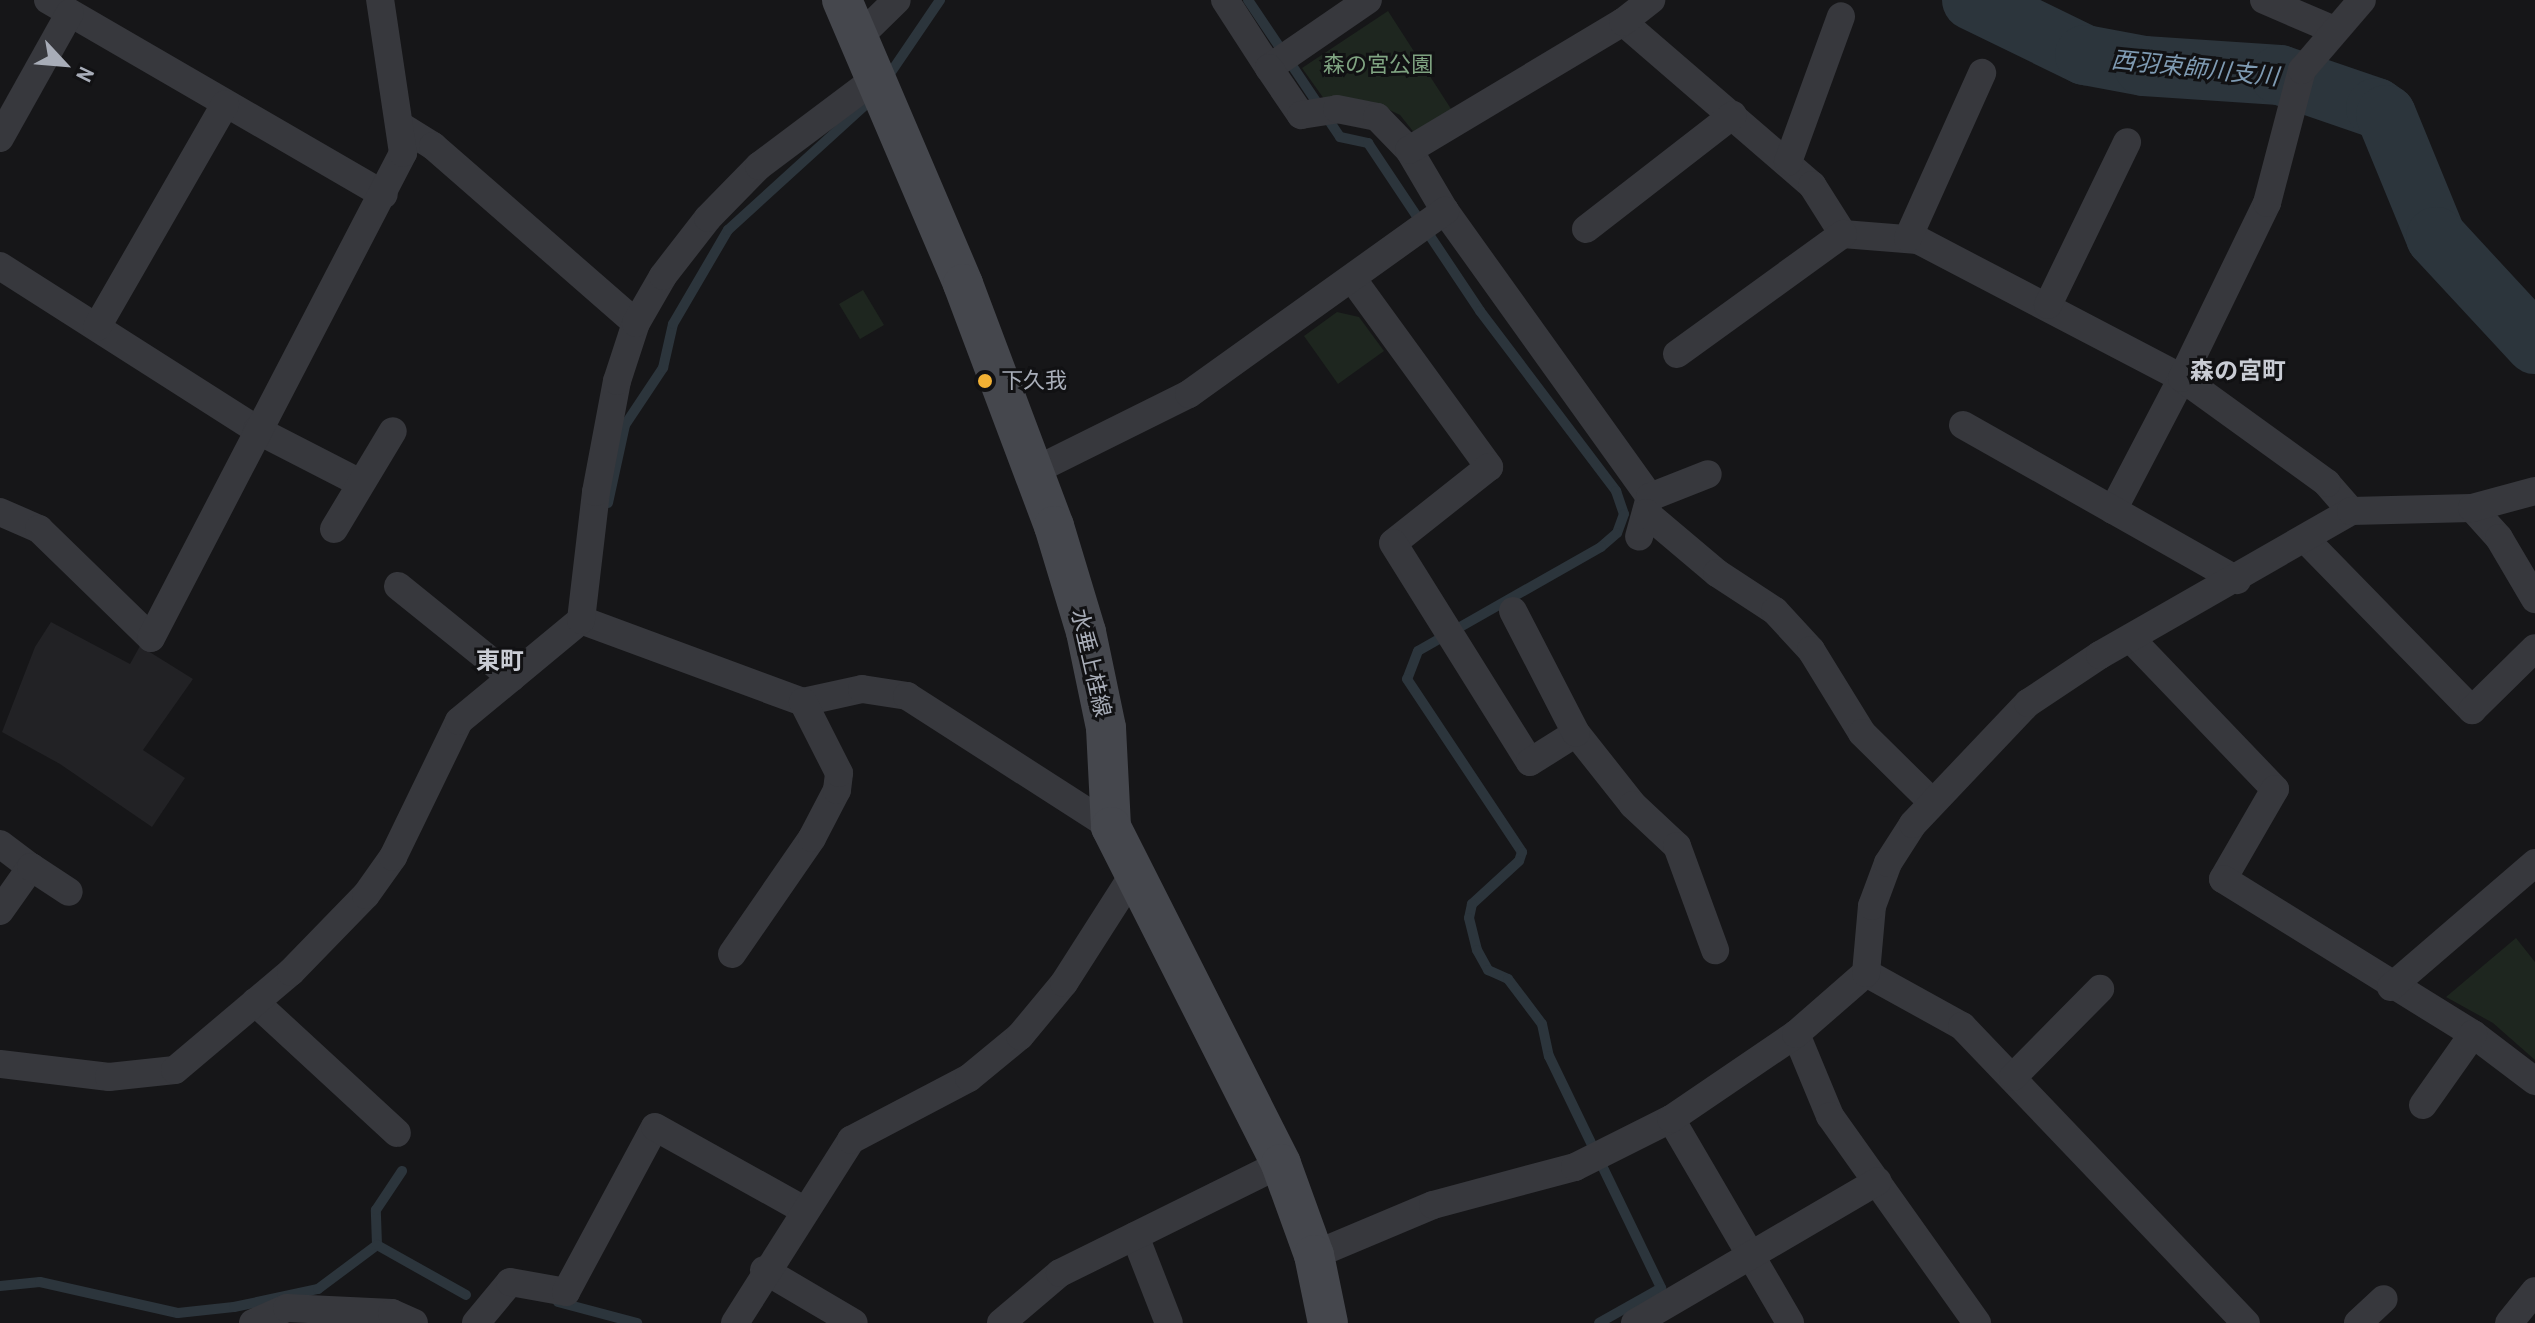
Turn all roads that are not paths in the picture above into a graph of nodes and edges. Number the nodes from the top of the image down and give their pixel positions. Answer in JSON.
{"nodes":[{"id":1,"x":380,"y":0,"type":"edge"},
{"id":2,"x":842,"y":0,"type":"edge"},
{"id":3,"x":897,"y":0,"type":"edge"},
{"id":4,"x":1225,"y":0,"type":"edge"},
{"id":5,"x":1368,"y":0,"type":"edge"},
{"id":6,"x":1651,"y":0,"type":"edge"},
{"id":7,"x":2264,"y":0,"type":"edge"},
{"id":8,"x":2362,"y":0,"type":"edge"},
{"id":9,"x":59,"y":6,"type":"edge"},
{"id":10,"x":1841,"y":16,"type":"dead end"},
{"id":11,"x":1623,"y":22,"type":"junction"},
{"id":12,"x":2334,"y":30,"type":"junction"},
{"id":13,"x":858,"y":38,"type":"junction"},
{"id":14,"x":1282,"y":59,"type":"junction"},
{"id":15,"x":1982,"y":73,"type":"dead end"},
{"id":16,"x":879,"y":88,"type":"junction"},
{"id":17,"x":225,"y":104,"type":"junction"},
{"id":18,"x":1733,"y":115,"type":"junction"},
{"id":19,"x":401,"y":126,"type":"junction"},
{"id":20,"x":0,"y":138,"type":"edge"},
{"id":21,"x":2127,"y":142,"type":"dead end"},
{"id":22,"x":1409,"y":150,"type":"junction"},
{"id":23,"x":1788,"y":162,"type":"junction"},
{"id":24,"x":384,"y":195,"type":"junction"},
{"id":25,"x":1432,"y":222,"type":"junction"},
{"id":26,"x":1586,"y":229,"type":"dead end"},
{"id":27,"x":1843,"y":234,"type":"junction"},
{"id":28,"x":1908,"y":238,"type":"junction"},
{"id":29,"x":0,"y":266,"type":"edge"},
{"id":30,"x":1354,"y":281,"type":"junction"},
{"id":31,"x":2048,"y":305,"type":"junction"},
{"id":32,"x":636,"y":323,"type":"junction"},
{"id":33,"x":97,"y":327,"type":"junction"},
{"id":34,"x":1677,"y":354,"type":"dead end"},
{"id":35,"x":2182,"y":378,"type":"junction"},
{"id":36,"x":1963,"y":425,"type":"dead end"},
{"id":37,"x":257,"y":430,"type":"junction"},
{"id":38,"x":393,"y":431,"type":"dead end"},
{"id":39,"x":1034,"y":471,"type":"junction"},
{"id":40,"x":1708,"y":474,"type":"dead end"},
{"id":41,"x":360,"y":483,"type":"junction"},
{"id":42,"x":2535,"y":491,"type":"edge"},
{"id":43,"x":2472,"y":508,"type":"junction"},
{"id":44,"x":2113,"y":510,"type":"junction"},
{"id":45,"x":2351,"y":511,"type":"junction"},
{"id":46,"x":0,"y":512,"type":"edge"},
{"id":47,"x":1645,"y":516,"type":"junction"},
{"id":48,"x":334,"y":529,"type":"dead end"},
{"id":49,"x":2306,"y":540,"type":"junction"},
{"id":50,"x":2237,"y":580,"type":"junction"},
{"id":51,"x":398,"y":586,"type":"dead end"},
{"id":52,"x":2535,"y":599,"type":"edge"},
{"id":53,"x":1513,"y":611,"type":"dead end"},
{"id":54,"x":581,"y":620,"type":"junction"},
{"id":55,"x":2131,"y":639,"type":"junction"},
{"id":56,"x":2535,"y":648,"type":"edge"},
{"id":57,"x":512,"y":678,"type":"junction"},
{"id":58,"x":803,"y":702,"type":"junction"},
{"id":59,"x":1576,"y":733,"type":"junction"},
{"id":60,"x":1932,"y":802,"type":"junction"},
{"id":61,"x":1111,"y":827,"type":"junction"},
{"id":62,"x":0,"y":844,"type":"edge"},
{"id":63,"x":2535,"y":863,"type":"edge"},
{"id":64,"x":31,"y":867,"type":"junction"},
{"id":65,"x":1133,"y":875,"type":"junction"},
{"id":66,"x":69,"y":892,"type":"dead end"},
{"id":67,"x":0,"y":911,"type":"edge"},
{"id":68,"x":1715,"y":950,"type":"dead end"},
{"id":69,"x":732,"y":954,"type":"dead end"},
{"id":70,"x":1866,"y":973,"type":"junction"},
{"id":71,"x":2391,"y":987,"type":"junction"},
{"id":72,"x":2100,"y":989,"type":"dead end"},
{"id":73,"x":255,"y":1002,"type":"junction"},
{"id":74,"x":1796,"y":1034,"type":"junction"},
{"id":75,"x":2473,"y":1034,"type":"junction"},
{"id":76,"x":0,"y":1064,"type":"edge"},
{"id":77,"x":2013,"y":1077,"type":"junction"},
{"id":78,"x":2535,"y":1081,"type":"edge"},
{"id":79,"x":2423,"y":1105,"type":"dead end"},
{"id":80,"x":1671,"y":1119,"type":"junction"},
{"id":81,"x":397,"y":1133,"type":"dead end"},
{"id":82,"x":1281,"y":1164,"type":"junction"},
{"id":83,"x":1878,"y":1181,"type":"junction"},
{"id":84,"x":804,"y":1210,"type":"junction"},
{"id":85,"x":1135,"y":1236,"type":"junction"},
{"id":86,"x":1314,"y":1255,"type":"junction"},
{"id":87,"x":1755,"y":1257,"type":"junction"},
{"id":88,"x":764,"y":1270,"type":"junction"},
{"id":89,"x":2535,"y":1291,"type":"edge"},
{"id":90,"x":2384,"y":1299,"type":"dead end"},
{"id":91,"x":253,"y":1323,"type":"edge"},
{"id":92,"x":414,"y":1323,"type":"edge"},
{"id":93,"x":476,"y":1323,"type":"edge"},
{"id":94,"x":735,"y":1323,"type":"edge"},
{"id":95,"x":854,"y":1323,"type":"edge"},
{"id":96,"x":1001,"y":1323,"type":"edge"},
{"id":97,"x":1169,"y":1323,"type":"edge"},
{"id":98,"x":1328,"y":1323,"type":"edge"},
{"id":99,"x":1635,"y":1323,"type":"edge"},
{"id":100,"x":1790,"y":1323,"type":"edge"},
{"id":101,"x":1977,"y":1323,"type":"edge"},
{"id":102,"x":2246,"y":1323,"type":"edge"},
{"id":103,"x":2358,"y":1323,"type":"edge"},
{"id":104,"x":2509,"y":1323,"type":"edge"}],
"edges":[{"from":1,"to":19,"type":"street"},
{"from":2,"to":13,"type":"main road","name":"水垂上桂線"},
{"from":3,"to":13,"type":"street"},
{"from":4,"to":14,"type":"street"},
{"from":5,"to":14,"type":"street"},
{"from":6,"to":11,"type":"street"},
{"from":7,"to":12,"type":"street"},
{"from":8,"to":12,"type":"street"},
{"from":9,"to":17,"type":"street"},
{"from":9,"to":20,"type":"street"},
{"from":10,"to":23,"type":"street"},
{"from":11,"to":18,"type":"street"},
{"from":11,"to":22,"type":"street"},
{"from":12,"to":35,"type":"street"},
{"from":13,"to":16,"type":"main road","name":"水垂上桂線"},
{"from":14,"to":22,"type":"street"},
{"from":15,"to":28,"type":"street"},
{"from":16,"to":32,"type":"street"},
{"from":16,"to":39,"type":"main road","name":"水垂上桂線"},
{"from":17,"to":24,"type":"street"},
{"from":17,"to":33,"type":"street"},
{"from":18,"to":23,"type":"street"},
{"from":18,"to":26,"type":"street"},
{"from":19,"to":24,"type":"street"},
{"from":19,"to":32,"type":"street"},
{"from":21,"to":31,"type":"street"},
{"from":22,"to":25,"type":"street"},
{"from":23,"to":27,"type":"street"},
{"from":24,"to":37,"type":"street"},
{"from":25,"to":30,"type":"street"},
{"from":25,"to":47,"type":"street"},
{"from":27,"to":28,"type":"street"},
{"from":27,"to":34,"type":"street"},
{"from":28,"to":31,"type":"street"},
{"from":29,"to":33,"type":"street"},
{"from":30,"to":39,"type":"street"},
{"from":30,"to":59,"type":"street"},
{"from":31,"to":35,"type":"street"},
{"from":32,"to":54,"type":"street"},
{"from":33,"to":37,"type":"street"},
{"from":35,"to":44,"type":"street"},
{"from":35,"to":45,"type":"street"},
{"from":36,"to":44,"type":"street"},
{"from":37,"to":41,"type":"street"},
{"from":37,"to":46,"type":"street"},
{"from":38,"to":41,"type":"street"},
{"from":39,"to":61,"type":"main road","name":"水垂上桂線"},
{"from":40,"to":47,"type":"street"},
{"from":41,"to":48,"type":"street"},
{"from":42,"to":43,"type":"street"},
{"from":43,"to":45,"type":"street"},
{"from":43,"to":52,"type":"street"},
{"from":44,"to":50,"type":"street"},
{"from":45,"to":49,"type":"street"},
{"from":47,"to":60,"type":"street"},
{"from":49,"to":50,"type":"street"},
{"from":49,"to":56,"type":"street"},
{"from":50,"to":55,"type":"street"},
{"from":51,"to":57,"type":"street"},
{"from":53,"to":59,"type":"street"},
{"from":54,"to":57,"type":"street"},
{"from":54,"to":58,"type":"street"},
{"from":55,"to":60,"type":"street"},
{"from":55,"to":71,"type":"street"},
{"from":57,"to":73,"type":"street"},
{"from":58,"to":61,"type":"street"},
{"from":58,"to":69,"type":"street"},
{"from":59,"to":68,"type":"street"},
{"from":60,"to":70,"type":"street"},
{"from":61,"to":65,"type":"main road","name":"水垂上桂線"},
{"from":62,"to":64,"type":"street"},
{"from":63,"to":71,"type":"street"},
{"from":64,"to":66,"type":"street"},
{"from":64,"to":67,"type":"street"},
{"from":65,"to":82,"type":"main road","name":"水垂上桂線"},
{"from":65,"to":84,"type":"street"},
{"from":70,"to":74,"type":"street"},
{"from":70,"to":77,"type":"street"},
{"from":71,"to":75,"type":"street"},
{"from":72,"to":77,"type":"street"},
{"from":73,"to":76,"type":"street"},
{"from":73,"to":81,"type":"street"},
{"from":74,"to":80,"type":"street"},
{"from":74,"to":83,"type":"street"},
{"from":75,"to":78,"type":"street"},
{"from":75,"to":79,"type":"street"},
{"from":77,"to":102,"type":"street"},
{"from":80,"to":86,"type":"street"},
{"from":80,"to":87,"type":"street"},
{"from":82,"to":85,"type":"street"},
{"from":82,"to":86,"type":"main road","name":"水垂上桂線"},
{"from":83,"to":87,"type":"street"},
{"from":83,"to":101,"type":"street"},
{"from":84,"to":88,"type":"street"},
{"from":84,"to":93,"type":"street"},
{"from":85,"to":96,"type":"street"},
{"from":85,"to":97,"type":"street"},
{"from":86,"to":98,"type":"main road","name":"水垂上桂線"},
{"from":87,"to":99,"type":"street"},
{"from":87,"to":100,"type":"street"},
{"from":88,"to":94,"type":"street"},
{"from":88,"to":95,"type":"street"},
{"from":89,"to":104,"type":"street"},
{"from":90,"to":103,"type":"street"},
{"from":91,"to":92,"type":"street"}]}
